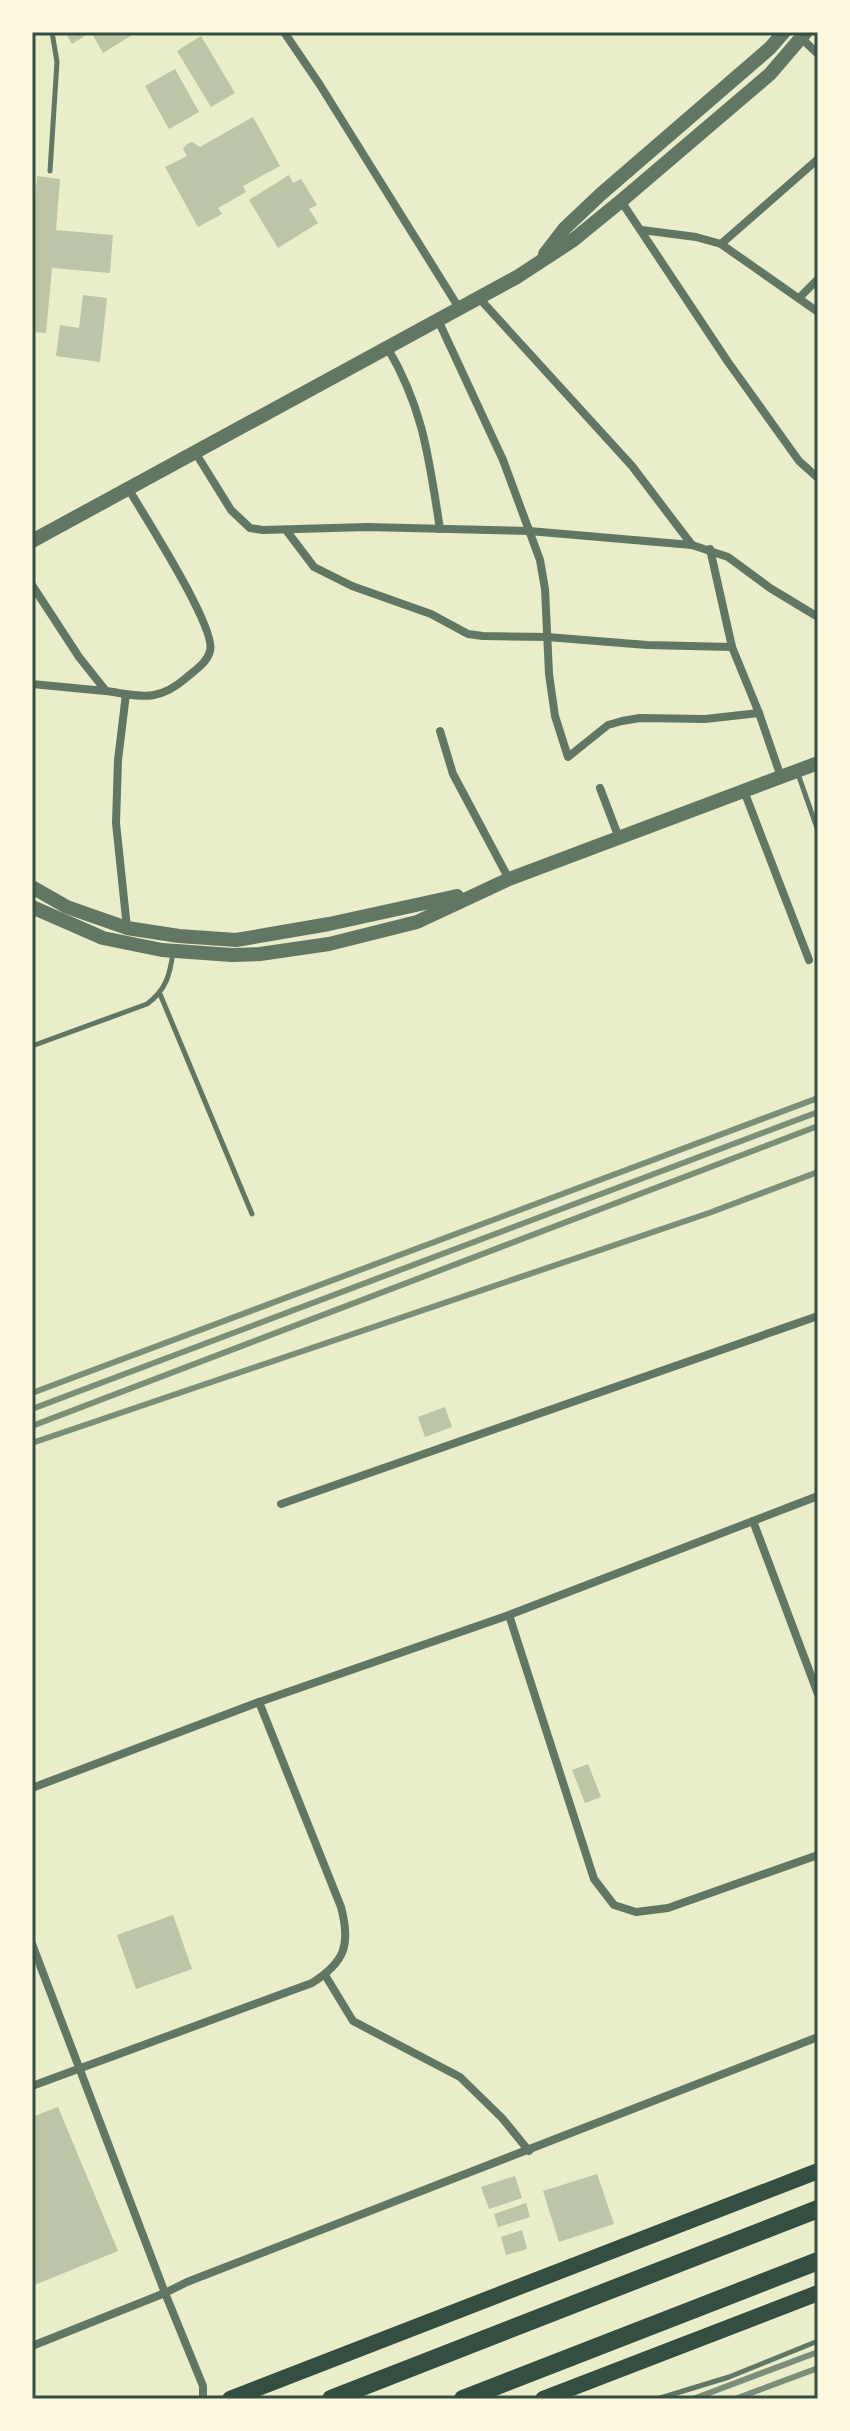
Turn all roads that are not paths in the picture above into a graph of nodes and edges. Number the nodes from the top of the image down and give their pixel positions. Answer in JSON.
{"nodes":[{"id":1,"x":52,"y":32,"type":"edge"},
{"id":2,"x":284,"y":32,"type":"edge"},
{"id":3,"x":784,"y":32,"type":"edge"},
{"id":4,"x":804,"y":35,"type":"edge"},
{"id":5,"x":818,"y":54,"type":"edge"},
{"id":6,"x":818,"y":159,"type":"edge"},
{"id":7,"x":50,"y":171,"type":"dead end"},
{"id":8,"x":621,"y":201,"type":"junction"},
{"id":9,"x":642,"y":230,"type":"junction"},
{"id":10,"x":721,"y":244,"type":"junction"},
{"id":11,"x":540,"y":260,"type":"junction"},
{"id":12,"x":818,"y":279,"type":"edge"},
{"id":13,"x":479,"y":298,"type":"junction"},
{"id":14,"x":799,"y":298,"type":"junction"},
{"id":15,"x":459,"y":308,"type":"junction"},
{"id":16,"x":818,"y":312,"type":"edge"},
{"id":17,"x":438,"y":320,"type":"junction"},
{"id":18,"x":386,"y":347,"type":"junction"},
{"id":19,"x":195,"y":451,"type":"junction"},
{"id":20,"x":818,"y":478,"type":"edge"},
{"id":21,"x":128,"y":488,"type":"junction"},
{"id":22,"x":440,"y":529,"type":"junction"},
{"id":23,"x":286,"y":530,"type":"junction"},
{"id":24,"x":529,"y":531,"type":"junction"},
{"id":25,"x":32,"y":541,"type":"edge"},
{"id":26,"x":692,"y":545,"type":"junction"},
{"id":27,"x":710,"y":549,"type":"junction"},
{"id":28,"x":32,"y":585,"type":"edge"},
{"id":29,"x":818,"y":617,"type":"edge"},
{"id":30,"x":547,"y":637,"type":"junction"},
{"id":31,"x":732,"y":647,"type":"junction"},
{"id":32,"x":32,"y":684,"type":"edge"},
{"id":33,"x":106,"y":691,"type":"junction"},
{"id":34,"x":126,"y":694,"type":"junction"},
{"id":35,"x":759,"y":713,"type":"junction"},
{"id":36,"x":440,"y":731,"type":"dead end"},
{"id":37,"x":818,"y":763,"type":"edge"},
{"id":38,"x":797,"y":771,"type":"junction"},
{"id":39,"x":781,"y":778,"type":"junction"},
{"id":40,"x":600,"y":788,"type":"dead end"},
{"id":41,"x":744,"y":791,"type":"junction"},
{"id":42,"x":818,"y":831,"type":"edge"},
{"id":43,"x":619,"y":838,"type":"junction"},
{"id":44,"x":509,"y":879,"type":"junction"},
{"id":45,"x":32,"y":887,"type":"edge"},
{"id":46,"x":477,"y":892,"type":"junction"},
{"id":47,"x":32,"y":908,"type":"edge"},
{"id":48,"x":127,"y":928,"type":"junction"},
{"id":49,"x":173,"y":951,"type":"junction"},
{"id":50,"x":809,"y":960,"type":"dead end"},
{"id":51,"x":160,"y":994,"type":"junction"},
{"id":52,"x":32,"y":1046,"type":"edge"},
{"id":53,"x":252,"y":1214,"type":"dead end"},
{"id":54,"x":818,"y":1316,"type":"edge"},
{"id":55,"x":818,"y":1496,"type":"edge"},
{"id":56,"x":281,"y":1504,"type":"dead end"},
{"id":57,"x":753,"y":1521,"type":"junction"},
{"id":58,"x":509,"y":1615,"type":"junction"},
{"id":59,"x":818,"y":1694,"type":"edge"},
{"id":60,"x":259,"y":1702,"type":"junction"},
{"id":61,"x":32,"y":1788,"type":"edge"},
{"id":62,"x":818,"y":1855,"type":"edge"},
{"id":63,"x":32,"y":1944,"type":"edge"},
{"id":64,"x":325,"y":1975,"type":"junction"},
{"id":65,"x":818,"y":2037,"type":"edge"},
{"id":66,"x":81,"y":2070,"type":"junction"},
{"id":67,"x":32,"y":2086,"type":"edge"},
{"id":68,"x":529,"y":2151,"type":"junction"},
{"id":69,"x":818,"y":2171,"type":"edge"},
{"id":70,"x":818,"y":2209,"type":"edge"},
{"id":71,"x":818,"y":2261,"type":"edge"},
{"id":72,"x":165,"y":2293,"type":"junction"},
{"id":73,"x":818,"y":2293,"type":"edge"},
{"id":74,"x":818,"y":2341,"type":"edge"},
{"id":75,"x":32,"y":2346,"type":"edge"},
{"id":76,"x":203,"y":2399,"type":"edge"},
{"id":77,"x":230,"y":2399,"type":"edge"},
{"id":78,"x":331,"y":2399,"type":"edge"},
{"id":79,"x":463,"y":2399,"type":"edge"},
{"id":80,"x":543,"y":2399,"type":"edge"},
{"id":81,"x":657,"y":2399,"type":"edge"}],
"edges":[{"from":1,"to":7,"type":"lane"},
{"from":2,"to":15,"type":"street"},
{"from":3,"to":11,"type":"street"},
{"from":4,"to":5,"type":"street"},
{"from":4,"to":8,"type":"street"},
{"from":6,"to":10,"type":"street"},
{"from":8,"to":9,"type":"street"},
{"from":8,"to":11,"type":"street"},
{"from":9,"to":10,"type":"street"},
{"from":9,"to":20,"type":"street"},
{"from":10,"to":14,"type":"street"},
{"from":11,"to":13,"type":"street"},
{"from":12,"to":14,"type":"street"},
{"from":13,"to":15,"type":"street"},
{"from":13,"to":26,"type":"street"},
{"from":14,"to":16,"type":"street"},
{"from":15,"to":17,"type":"street"},
{"from":17,"to":18,"type":"street"},
{"from":17,"to":24,"type":"street"},
{"from":18,"to":19,"type":"street"},
{"from":18,"to":22,"type":"street"},
{"from":19,"to":21,"type":"street"},
{"from":19,"to":23,"type":"street"},
{"from":21,"to":25,"type":"street"},
{"from":21,"to":34,"type":"street"},
{"from":22,"to":23,"type":"street"},
{"from":22,"to":24,"type":"street"},
{"from":23,"to":30,"type":"street"},
{"from":24,"to":26,"type":"street"},
{"from":24,"to":30,"type":"street"},
{"from":26,"to":27,"type":"street"},
{"from":27,"to":29,"type":"street"},
{"from":27,"to":31,"type":"street"},
{"from":28,"to":33,"type":"street"},
{"from":30,"to":31,"type":"street"},
{"from":30,"to":35,"type":"street"},
{"from":31,"to":35,"type":"street"},
{"from":32,"to":33,"type":"street"},
{"from":33,"to":34,"type":"street"},
{"from":34,"to":48,"type":"street"},
{"from":35,"to":39,"type":"street"},
{"from":36,"to":44,"type":"street"},
{"from":37,"to":38,"type":"street"},
{"from":38,"to":39,"type":"street"},
{"from":38,"to":42,"type":"lane"},
{"from":39,"to":41,"type":"street"},
{"from":40,"to":43,"type":"street"},
{"from":41,"to":43,"type":"street"},
{"from":41,"to":50,"type":"street"},
{"from":43,"to":44,"type":"street"},
{"from":44,"to":46,"type":"street"},
{"from":45,"to":48,"type":"street"},
{"from":46,"to":48,"type":"street"},
{"from":46,"to":49,"type":"street"},
{"from":47,"to":49,"type":"street"},
{"from":49,"to":51,"type":"lane"},
{"from":51,"to":52,"type":"lane"},
{"from":51,"to":53,"type":"lane"},
{"from":54,"to":56,"type":"street"},
{"from":55,"to":57,"type":"street"},
{"from":57,"to":58,"type":"street"},
{"from":57,"to":59,"type":"street"},
{"from":58,"to":60,"type":"street"},
{"from":58,"to":62,"type":"street"},
{"from":60,"to":61,"type":"street"},
{"from":60,"to":64,"type":"street"},
{"from":63,"to":66,"type":"street"},
{"from":64,"to":66,"type":"street"},
{"from":64,"to":68,"type":"street"},
{"from":65,"to":68,"type":"street"},
{"from":66,"to":67,"type":"street"},
{"from":66,"to":72,"type":"street"},
{"from":68,"to":72,"type":"street"},
{"from":69,"to":77,"type":"main road"},
{"from":70,"to":78,"type":"highway"},
{"from":71,"to":79,"type":"highway"},
{"from":72,"to":75,"type":"street"},
{"from":72,"to":76,"type":"street"},
{"from":73,"to":80,"type":"main road"},
{"from":74,"to":81,"type":"lane"}]}
